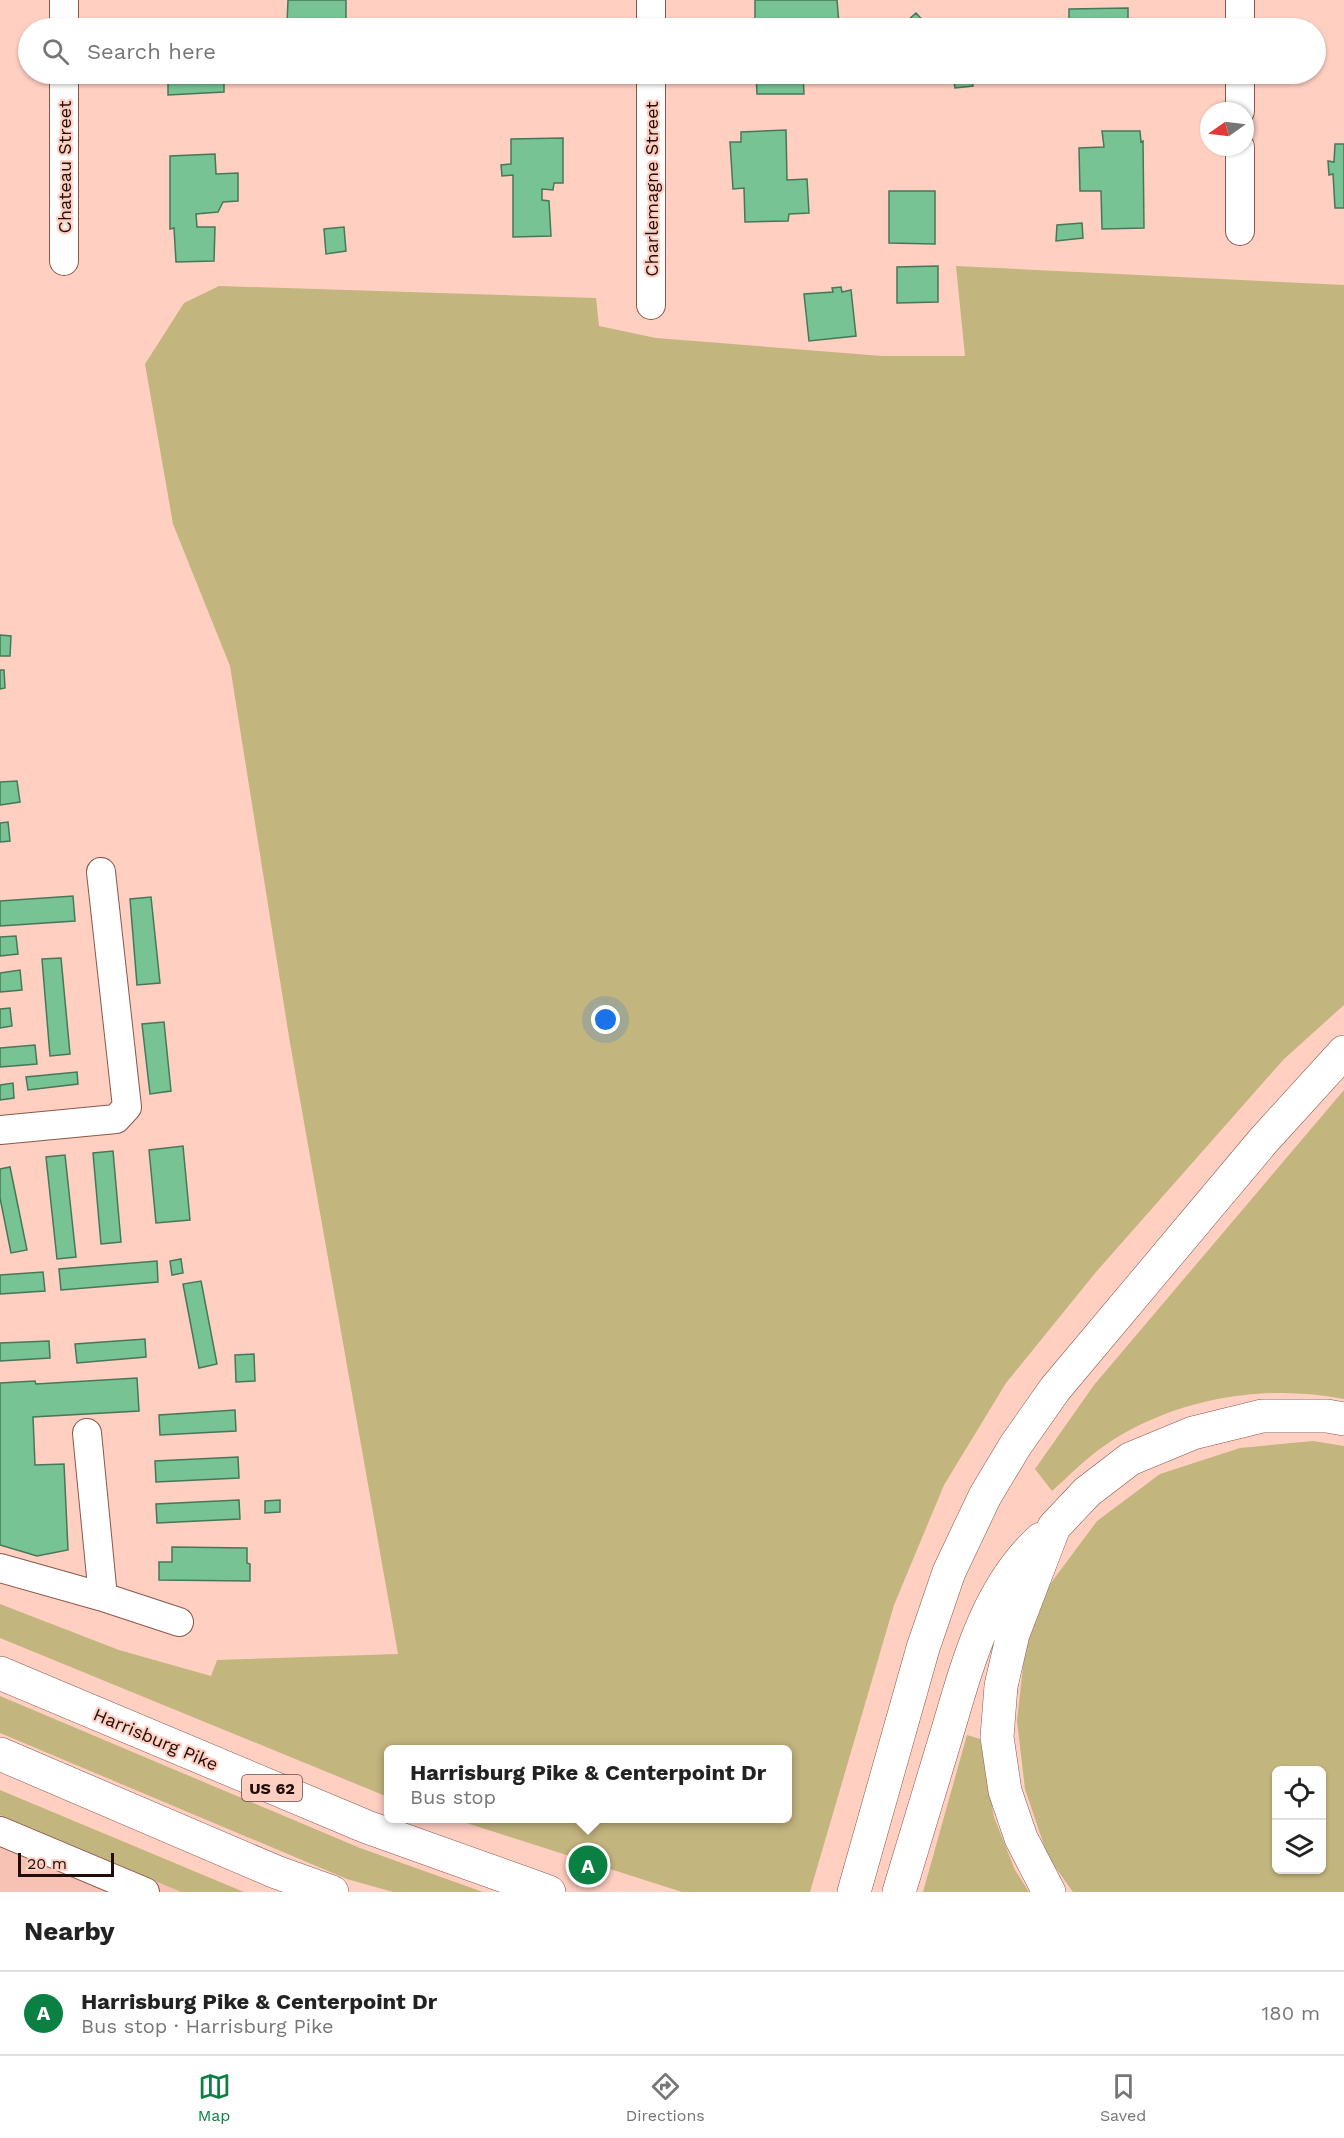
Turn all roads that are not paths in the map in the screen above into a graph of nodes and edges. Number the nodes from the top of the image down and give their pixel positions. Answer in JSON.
{"nodes":[{"id":1,"x":64,"y":0,"type":"edge"},
{"id":2,"x":651,"y":0,"type":"edge"},
{"id":3,"x":1240,"y":0,"type":"edge"},
{"id":4,"x":64,"y":18,"type":"edge"},
{"id":5,"x":651,"y":18,"type":"edge"},
{"id":6,"x":1240,"y":18,"type":"edge"},
{"id":7,"x":64,"y":84,"type":"edge"},
{"id":8,"x":651,"y":84,"type":"edge"},
{"id":9,"x":1240,"y":84,"type":"edge"},
{"id":10,"x":1240,"y":102,"type":"edge"},
{"id":11,"x":1240,"y":156,"type":"edge"},
{"id":12,"x":1240,"y":231,"type":"dead end"},
{"id":13,"x":64,"y":261,"type":"dead end"},
{"id":14,"x":651,"y":304,"type":"dead end"},
{"id":15,"x":101,"y":872,"type":"dead end"},
{"id":16,"x":1344,"y":1052,"type":"edge"},
{"id":17,"x":0,"y":1130,"type":"edge"},
{"id":18,"x":1344,"y":1419,"type":"edge"},
{"id":19,"x":87,"y":1433,"type":"dead end"},
{"id":20,"x":1054,"y":1527,"type":"junction"},
{"id":21,"x":0,"y":1568,"type":"edge"},
{"id":22,"x":103,"y":1597,"type":"junction"},
{"id":23,"x":179,"y":1622,"type":"dead end"},
{"id":24,"x":0,"y":1673,"type":"edge"},
{"id":25,"x":0,"y":1754,"type":"edge"},
{"id":26,"x":0,"y":1831,"type":"edge"},
{"id":27,"x":145,"y":1892,"type":"edge"},
{"id":28,"x":332,"y":1892,"type":"edge"},
{"id":29,"x":549,"y":1892,"type":"edge"},
{"id":30,"x":854,"y":1892,"type":"edge"},
{"id":31,"x":899,"y":1892,"type":"edge"},
{"id":32,"x":1048,"y":1892,"type":"edge"}],
"edges":[{"from":1,"to":4,"type":"street"},
{"from":2,"to":5,"type":"street"},
{"from":3,"to":6,"type":"street"},
{"from":7,"to":13,"type":"street","name":"Chateau Street"},
{"from":8,"to":14,"type":"street","name":"Charlemagne Street"},
{"from":9,"to":10,"type":"street"},
{"from":11,"to":12,"type":"street"},
{"from":15,"to":17,"type":"street"},
{"from":16,"to":30,"type":"main road"},
{"from":18,"to":20,"type":"main road"},
{"from":19,"to":22,"type":"street"},
{"from":20,"to":31,"type":"main road"},
{"from":20,"to":32,"type":"main road"},
{"from":21,"to":22,"type":"street"},
{"from":22,"to":23,"type":"street"},
{"from":24,"to":29,"type":"main road","name":"Harrisburg Pike","number":"US 62"},
{"from":25,"to":28,"type":"main road"},
{"from":26,"to":27,"type":"street"}]}
